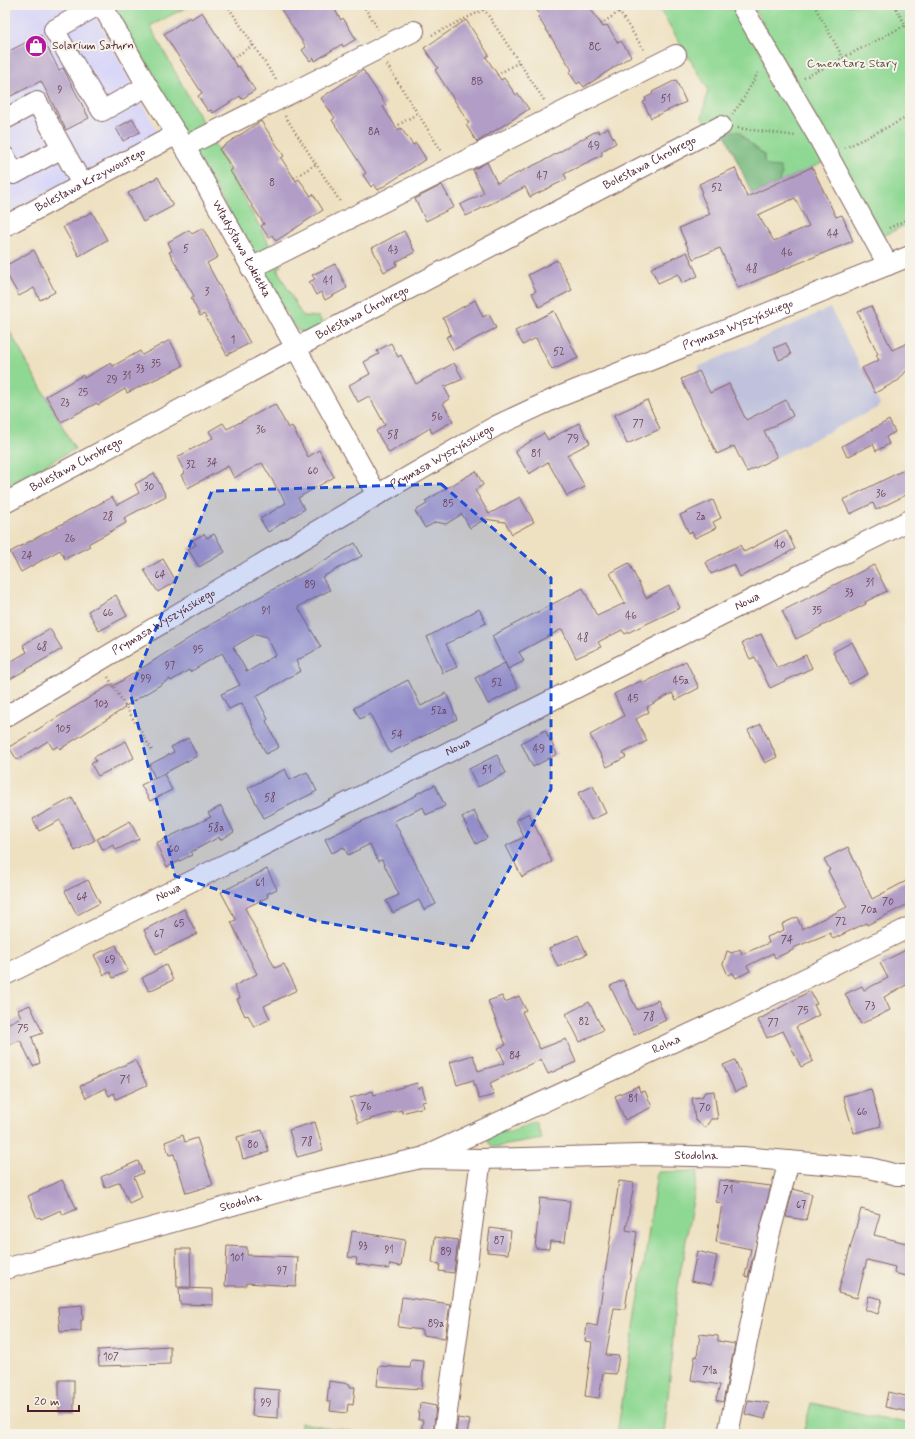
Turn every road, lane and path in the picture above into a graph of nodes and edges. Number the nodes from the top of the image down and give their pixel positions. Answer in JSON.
{"nodes":[{"id":1,"x":98,"y":5,"type":"edge"},
{"id":2,"x":102,"y":5,"type":"edge"},
{"id":3,"x":227,"y":5,"type":"edge"},
{"id":4,"x":338,"y":5,"type":"edge"},
{"id":5,"x":363,"y":5,"type":"edge"},
{"id":6,"x":615,"y":5,"type":"edge"},
{"id":7,"x":741,"y":5,"type":"edge"},
{"id":8,"x":814,"y":5,"type":"edge"},
{"id":9,"x":894,"y":5,"type":"edge"},
{"id":10,"x":333,"y":8,"type":"dead end"},
{"id":11,"x":484,"y":9,"type":"dead end"},
{"id":12,"x":619,"y":12,"type":"junction"},
{"id":13,"x":910,"y":23,"type":"edge"},
{"id":14,"x":601,"y":24,"type":"dead end"},
{"id":15,"x":906,"y":25,"type":"junction"},
{"id":16,"x":414,"y":31,"type":"dead end"},
{"id":17,"x":380,"y":32,"type":"dead end"},
{"id":18,"x":910,"y":33,"type":"edge"},
{"id":19,"x":253,"y":45,"type":"junction"},
{"id":20,"x":765,"y":48,"type":"junction"},
{"id":21,"x":676,"y":55,"type":"dead end"},
{"id":22,"x":843,"y":58,"type":"junction"},
{"id":23,"x":232,"y":59,"type":"dead end"},
{"id":24,"x":383,"y":59,"type":"dead end"},
{"id":25,"x":519,"y":62,"type":"junction"},
{"id":26,"x":654,"y":66,"type":"junction"},
{"id":27,"x":497,"y":75,"type":"dead end"},
{"id":28,"x":800,"y":80,"type":"dead end"},
{"id":29,"x":278,"y":82,"type":"dead end"},
{"id":30,"x":147,"y":86,"type":"junction"},
{"id":31,"x":281,"y":110,"type":"dead end"},
{"id":32,"x":418,"y":114,"type":"junction"},
{"id":33,"x":554,"y":116,"type":"junction"},
{"id":34,"x":910,"y":116,"type":"edge"},
{"id":35,"x":5,"y":119,"type":"edge"},
{"id":36,"x":722,"y":126,"type":"junction"},
{"id":37,"x":395,"y":127,"type":"dead end"},
{"id":38,"x":816,"y":136,"type":"junction"},
{"id":39,"x":180,"y":140,"type":"junction"},
{"id":40,"x":62,"y":148,"type":"junction"},
{"id":41,"x":840,"y":150,"type":"dead end"},
{"id":42,"x":5,"y":157,"type":"edge"},
{"id":43,"x":316,"y":164,"type":"junction"},
{"id":44,"x":452,"y":167,"type":"junction"},
{"id":45,"x":294,"y":178,"type":"dead end"},
{"id":46,"x":82,"y":184,"type":"junction"},
{"id":47,"x":351,"y":218,"type":"junction"},
{"id":48,"x":5,"y":226,"type":"edge"},
{"id":49,"x":910,"y":256,"type":"edge"},
{"id":50,"x":888,"y":265,"type":"junction"},
{"id":51,"x":251,"y":268,"type":"junction"},
{"id":52,"x":296,"y":348,"type":"junction"},
{"id":53,"x":377,"y":495,"type":"junction"},
{"id":54,"x":5,"y":503,"type":"edge"},
{"id":55,"x":910,"y":520,"type":"edge"},
{"id":56,"x":98,"y":661,"type":"junction"},
{"id":57,"x":5,"y":717,"type":"edge"},
{"id":58,"x":153,"y":752,"type":"dead end"},
{"id":59,"x":910,"y":927,"type":"edge"},
{"id":60,"x":5,"y":975,"type":"edge"},
{"id":61,"x":421,"y":1158,"type":"junction"},
{"id":62,"x":481,"y":1159,"type":"junction"},
{"id":63,"x":789,"y":1161,"type":"junction"},
{"id":64,"x":906,"y":1177,"type":"edge"},
{"id":65,"x":5,"y":1269,"type":"edge"},
{"id":66,"x":444,"y":1434,"type":"edge"},
{"id":67,"x":728,"y":1434,"type":"edge"}],
"edges":[{"from":1,"to":30,"type":"street"},
{"from":2,"to":30,"type":"street","name":"Władysława Łokietka"},
{"from":3,"to":19,"type":"path"},
{"from":4,"to":10,"type":"path"},
{"from":5,"to":17,"type":"path"},
{"from":6,"to":12,"type":"path"},
{"from":7,"to":20,"type":"street"},
{"from":8,"to":22,"type":"path"},
{"from":9,"to":15,"type":"path"},
{"from":11,"to":25,"type":"path"},
{"from":12,"to":14,"type":"path"},
{"from":12,"to":26,"type":"path"},
{"from":13,"to":15,"type":"path"},
{"from":15,"to":18,"type":"path"},
{"from":15,"to":22,"type":"path"},
{"from":16,"to":39,"type":"street","name":"Bolesława Krzywoustego"},
{"from":19,"to":23,"type":"path"},
{"from":19,"to":29,"type":"path"},
{"from":20,"to":36,"type":"path"},
{"from":20,"to":38,"type":"street"},
{"from":21,"to":26,"type":"street"},
{"from":22,"to":28,"type":"path"},
{"from":24,"to":32,"type":"path"},
{"from":25,"to":27,"type":"path"},
{"from":25,"to":33,"type":"path"},
{"from":26,"to":33,"type":"street"},
{"from":30,"to":39,"type":"street","name":"Władysława Łokietka"},
{"from":31,"to":43,"type":"path"},
{"from":32,"to":37,"type":"path"},
{"from":32,"to":44,"type":"path"},
{"from":33,"to":44,"type":"street"},
{"from":34,"to":41,"type":"path"},
{"from":35,"to":40,"type":"street"},
{"from":36,"to":38,"type":"path"},
{"from":36,"to":52,"type":"street","name":"Bolesława Chrobrego"},
{"from":38,"to":50,"type":"street"},
{"from":39,"to":46,"type":"street","name":"Bolesława Krzywoustego"},
{"from":39,"to":51,"type":"street","name":"Władysława Łokietka"},
{"from":40,"to":42,"type":"street"},
{"from":40,"to":46,"type":"street"},
{"from":43,"to":45,"type":"path"},
{"from":43,"to":47,"type":"path"},
{"from":44,"to":47,"type":"street"},
{"from":46,"to":48,"type":"street","name":"Bolesława Krzywoustego"},
{"from":47,"to":51,"type":"street"},
{"from":49,"to":50,"type":"street","name":"Prymasa Wyszyńskiego"},
{"from":50,"to":53,"type":"street","name":"Prymasa Wyszyńskiego"},
{"from":51,"to":52,"type":"street","name":"Władysława Łokietka"},
{"from":52,"to":53,"type":"street","name":"Władysława Łokietka"},
{"from":52,"to":54,"type":"street","name":"Bolesława Chrobrego"},
{"from":53,"to":56,"type":"street","name":"Prymasa Wyszyńskiego"},
{"from":55,"to":60,"type":"street","name":"Nowa"},
{"from":56,"to":57,"type":"street","name":"Prymasa Wyszyńskiego"},
{"from":56,"to":58,"type":"path"},
{"from":59,"to":61,"type":"street","name":"Rolna"},
{"from":61,"to":62,"type":"street","name":"Stodolna"},
{"from":61,"to":65,"type":"street","name":"Stodolna"},
{"from":62,"to":63,"type":"street","name":"Stodolna"},
{"from":62,"to":66,"type":"street"},
{"from":63,"to":64,"type":"street","name":"Stodolna"},
{"from":63,"to":67,"type":"street"}]}
